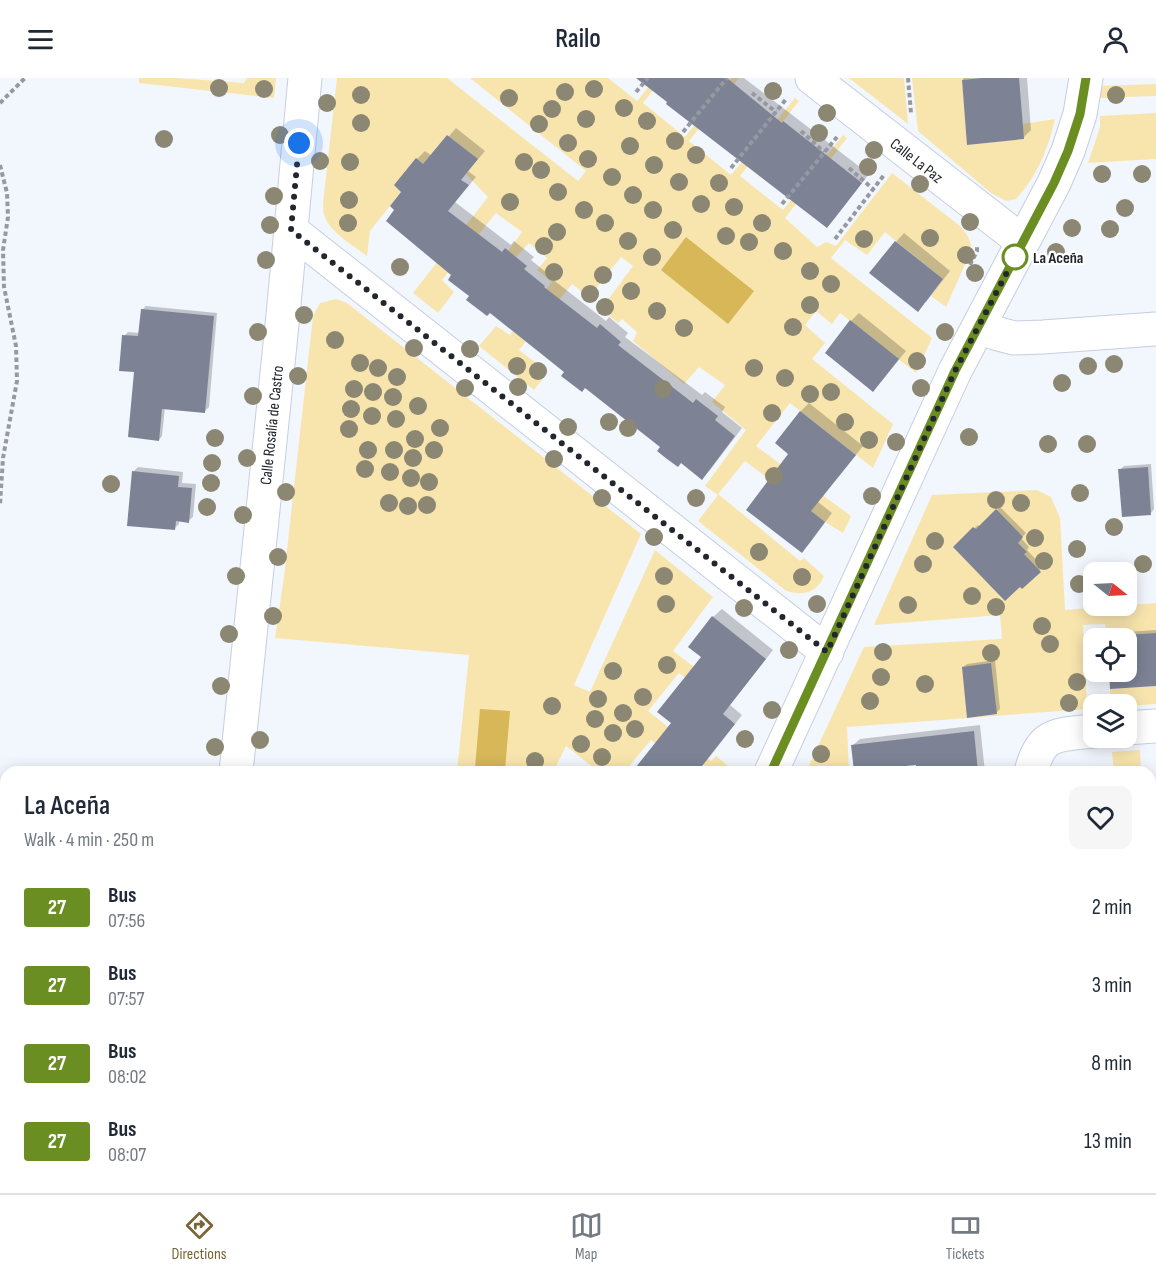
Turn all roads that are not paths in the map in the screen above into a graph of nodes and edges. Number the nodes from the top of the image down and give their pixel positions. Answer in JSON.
{"nodes":[{"id":1,"x":305,"y":78,"type":"edge"},
{"id":2,"x":1086,"y":78,"type":"edge"},
{"id":3,"x":801,"y":86,"type":"edge"},
{"id":4,"x":291,"y":230,"type":"junction"},
{"id":5,"x":1023,"y":242,"type":"junction"},
{"id":6,"x":980,"y":324,"type":"junction"},
{"id":7,"x":1156,"y":329,"type":"edge"},
{"id":8,"x":827,"y":652,"type":"junction"},
{"id":9,"x":1156,"y":726,"type":"edge"},
{"id":10,"x":1137,"y":727,"type":"edge"},
{"id":11,"x":1083,"y":732,"type":"edge"},
{"id":12,"x":237,"y":766,"type":"edge"},
{"id":13,"x":774,"y":766,"type":"edge"},
{"id":14,"x":1032,"y":766,"type":"edge"}],
"edges":[{"from":1,"to":4,"type":"street","name":"Calle Rosalía de Castro"},
{"from":2,"to":5,"type":"street"},
{"from":3,"to":5,"type":"street","name":"Calle La Paz"},
{"from":4,"to":8,"type":"street"},
{"from":4,"to":12,"type":"street","name":"Calle Rosalía de Castro"},
{"from":5,"to":6,"type":"street"},
{"from":6,"to":7,"type":"street"},
{"from":6,"to":8,"type":"street"},
{"from":8,"to":13,"type":"street"},
{"from":9,"to":10,"type":"street"},
{"from":11,"to":14,"type":"street"}]}
